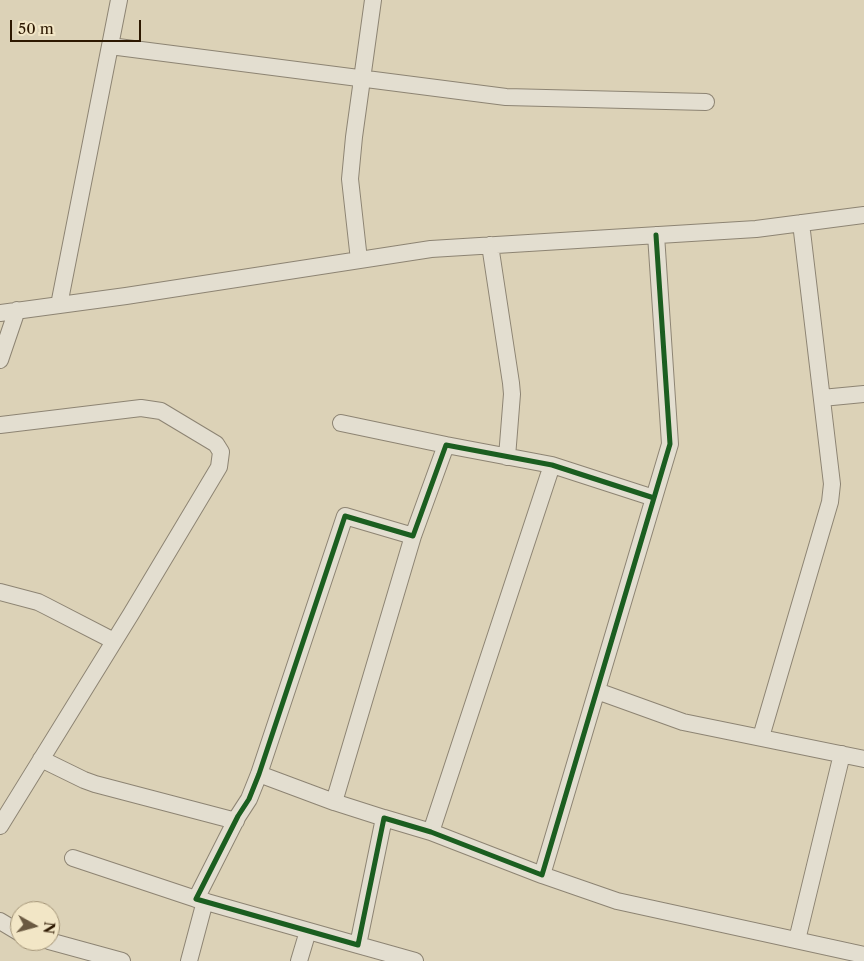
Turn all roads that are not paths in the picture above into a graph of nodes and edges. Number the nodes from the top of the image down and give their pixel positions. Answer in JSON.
{"nodes":[{"id":1,"x":119,"y":0,"type":"edge"},
{"id":2,"x":373,"y":0,"type":"edge"},
{"id":3,"x":110,"y":46,"type":"junction"},
{"id":4,"x":362,"y":78,"type":"junction"},
{"id":5,"x":706,"y":102,"type":"dead end"},
{"id":6,"x":864,"y":215,"type":"edge"},
{"id":7,"x":801,"y":223,"type":"junction"},
{"id":8,"x":656,"y":235,"type":"junction"},
{"id":9,"x":490,"y":245,"type":"junction"},
{"id":10,"x":359,"y":260,"type":"junction"},
{"id":11,"x":59,"y":305,"type":"junction"},
{"id":12,"x":17,"y":310,"type":"junction"},
{"id":13,"x":0,"y":313,"type":"edge"},
{"id":14,"x":0,"y":360,"type":"edge"},
{"id":15,"x":864,"y":394,"type":"edge"},
{"id":16,"x":822,"y":398,"type":"junction"},
{"id":17,"x":341,"y":423,"type":"dead end"},
{"id":18,"x":0,"y":425,"type":"edge"},
{"id":19,"x":446,"y":445,"type":"junction"},
{"id":20,"x":506,"y":457,"type":"junction"},
{"id":21,"x":552,"y":465,"type":"junction"},
{"id":22,"x":654,"y":498,"type":"junction"},
{"id":23,"x":413,"y":536,"type":"junction"},
{"id":24,"x":0,"y":592,"type":"edge"},
{"id":25,"x":116,"y":637,"type":"junction"},
{"id":26,"x":598,"y":691,"type":"junction"},
{"id":27,"x":761,"y":738,"type":"junction"},
{"id":28,"x":842,"y":754,"type":"junction"},
{"id":29,"x":41,"y":759,"type":"junction"},
{"id":30,"x":864,"y":759,"type":"edge"},
{"id":31,"x":259,"y":774,"type":"junction"},
{"id":32,"x":334,"y":802,"type":"junction"},
{"id":33,"x":237,"y":818,"type":"junction"},
{"id":34,"x":384,"y":818,"type":"junction"},
{"id":35,"x":0,"y":826,"type":"edge"},
{"id":36,"x":431,"y":832,"type":"junction"},
{"id":37,"x":73,"y":858,"type":"dead end"},
{"id":38,"x":542,"y":875,"type":"junction"},
{"id":39,"x":200,"y":900,"type":"junction"},
{"id":40,"x":308,"y":931,"type":"junction"},
{"id":41,"x":797,"y":940,"type":"junction"},
{"id":42,"x":60,"y":944,"type":"edge"},
{"id":43,"x":358,"y":945,"type":"junction"},
{"id":44,"x":864,"y":954,"type":"edge"},
{"id":45,"x":122,"y":961,"type":"edge"},
{"id":46,"x":189,"y":961,"type":"edge"},
{"id":47,"x":300,"y":961,"type":"edge"},
{"id":48,"x":415,"y":961,"type":"edge"}],
"edges":[{"from":1,"to":3,"type":"street"},
{"from":2,"to":4,"type":"street"},
{"from":3,"to":4,"type":"street"},
{"from":3,"to":11,"type":"street"},
{"from":4,"to":5,"type":"street"},
{"from":4,"to":10,"type":"street"},
{"from":6,"to":7,"type":"street"},
{"from":7,"to":8,"type":"street"},
{"from":7,"to":16,"type":"street"},
{"from":8,"to":9,"type":"street"},
{"from":8,"to":22,"type":"street"},
{"from":9,"to":10,"type":"street"},
{"from":9,"to":20,"type":"street"},
{"from":10,"to":11,"type":"street"},
{"from":11,"to":12,"type":"street"},
{"from":12,"to":13,"type":"street"},
{"from":12,"to":14,"type":"street"},
{"from":15,"to":16,"type":"street"},
{"from":16,"to":27,"type":"street"},
{"from":17,"to":19,"type":"street"},
{"from":18,"to":25,"type":"street"},
{"from":19,"to":20,"type":"street"},
{"from":19,"to":23,"type":"street"},
{"from":20,"to":21,"type":"street"},
{"from":21,"to":22,"type":"street"},
{"from":21,"to":36,"type":"street"},
{"from":22,"to":26,"type":"street"},
{"from":23,"to":31,"type":"street"},
{"from":23,"to":32,"type":"street"},
{"from":24,"to":25,"type":"street"},
{"from":25,"to":29,"type":"street"},
{"from":26,"to":27,"type":"street"},
{"from":26,"to":38,"type":"street"},
{"from":27,"to":28,"type":"street"},
{"from":28,"to":30,"type":"street"},
{"from":28,"to":41,"type":"street"},
{"from":29,"to":33,"type":"street"},
{"from":29,"to":35,"type":"street"},
{"from":31,"to":32,"type":"street"},
{"from":31,"to":33,"type":"street"},
{"from":32,"to":34,"type":"street"},
{"from":33,"to":39,"type":"street"},
{"from":34,"to":36,"type":"street"},
{"from":34,"to":43,"type":"street"},
{"from":36,"to":38,"type":"street"},
{"from":37,"to":39,"type":"street"},
{"from":38,"to":41,"type":"street"},
{"from":39,"to":40,"type":"street"},
{"from":39,"to":46,"type":"street"},
{"from":40,"to":43,"type":"street"},
{"from":40,"to":47,"type":"street"},
{"from":41,"to":44,"type":"street"},
{"from":42,"to":45,"type":"street"},
{"from":43,"to":48,"type":"street"}]}
